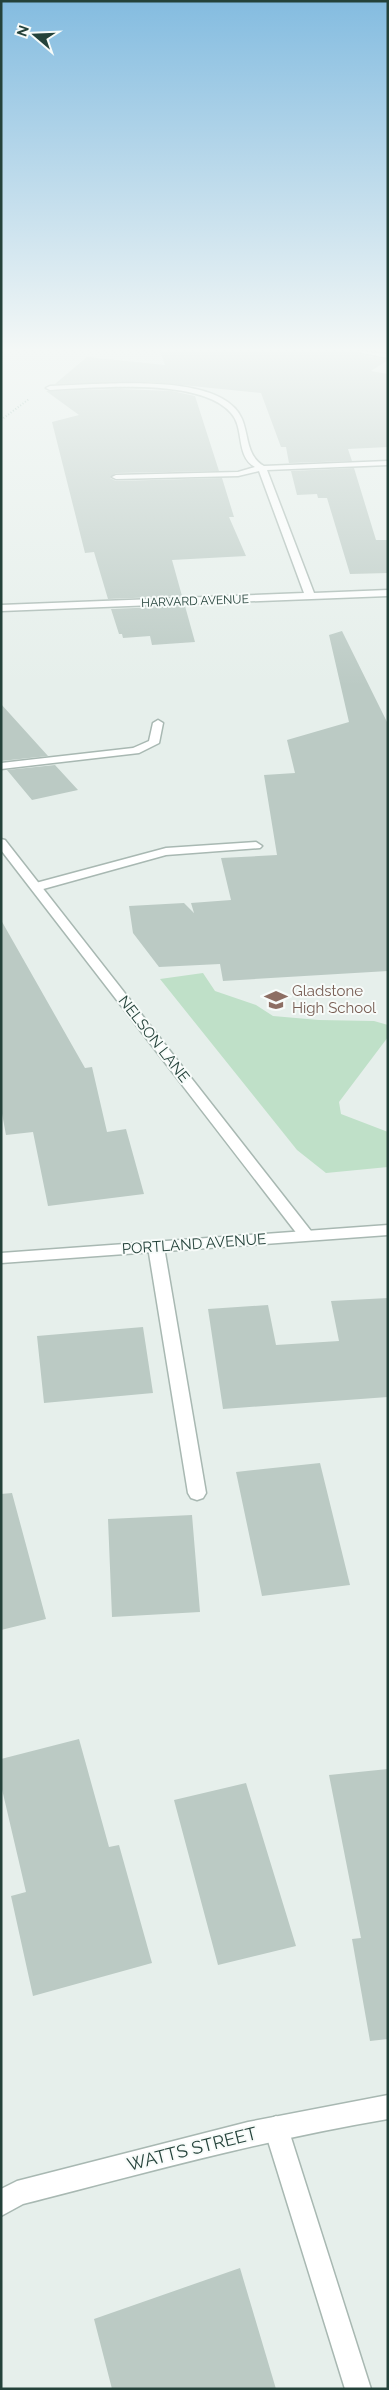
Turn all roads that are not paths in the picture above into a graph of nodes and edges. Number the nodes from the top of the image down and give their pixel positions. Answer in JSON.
{"nodes":[{"id":1,"x":253,"y":463,"type":"edge"},
{"id":2,"x":388,"y":464,"type":"edge"},
{"id":3,"x":262,"y":468,"type":"junction"},
{"id":4,"x":116,"y":477,"type":"dead end"},
{"id":5,"x":388,"y":593,"type":"edge"},
{"id":6,"x":310,"y":596,"type":"junction"},
{"id":7,"x":1,"y":608,"type":"edge"},
{"id":8,"x":158,"y":723,"type":"dead end"},
{"id":9,"x":1,"y":766,"type":"edge"},
{"id":10,"x":1,"y":842,"type":"edge"},
{"id":11,"x":256,"y":846,"type":"dead end"},
{"id":12,"x":36,"y":887,"type":"junction"},
{"id":13,"x":388,"y":1230,"type":"edge"},
{"id":14,"x":306,"y":1236,"type":"junction"},
{"id":15,"x":156,"y":1247,"type":"junction"},
{"id":16,"x":1,"y":1258,"type":"edge"},
{"id":17,"x":197,"y":1493,"type":"dead end"},
{"id":18,"x":388,"y":2107,"type":"edge"},
{"id":19,"x":276,"y":2128,"type":"junction"},
{"id":20,"x":1,"y":2204,"type":"edge"},
{"id":21,"x":358,"y":2389,"type":"edge"}],
"edges":[{"from":1,"to":3,"type":"street"},
{"from":2,"to":3,"type":"street"},
{"from":3,"to":4,"type":"street"},
{"from":3,"to":6,"type":"street"},
{"from":5,"to":6,"type":"street","name":"HARVARD AVENUE"},
{"from":6,"to":7,"type":"street","name":"HARVARD AVENUE"},
{"from":8,"to":9,"type":"street"},
{"from":10,"to":12,"type":"street","name":"NELSON LANE"},
{"from":11,"to":12,"type":"street"},
{"from":12,"to":14,"type":"street","name":"NELSON LANE"},
{"from":13,"to":14,"type":"street","name":"PORTLAND AVENUE"},
{"from":14,"to":15,"type":"street","name":"PORTLAND AVENUE"},
{"from":15,"to":16,"type":"street","name":"PORTLAND AVENUE"},
{"from":15,"to":17,"type":"street"},
{"from":18,"to":19,"type":"street","name":"WATTS STREET"},
{"from":19,"to":20,"type":"street","name":"WATTS STREET"},
{"from":19,"to":21,"type":"street"}]}
